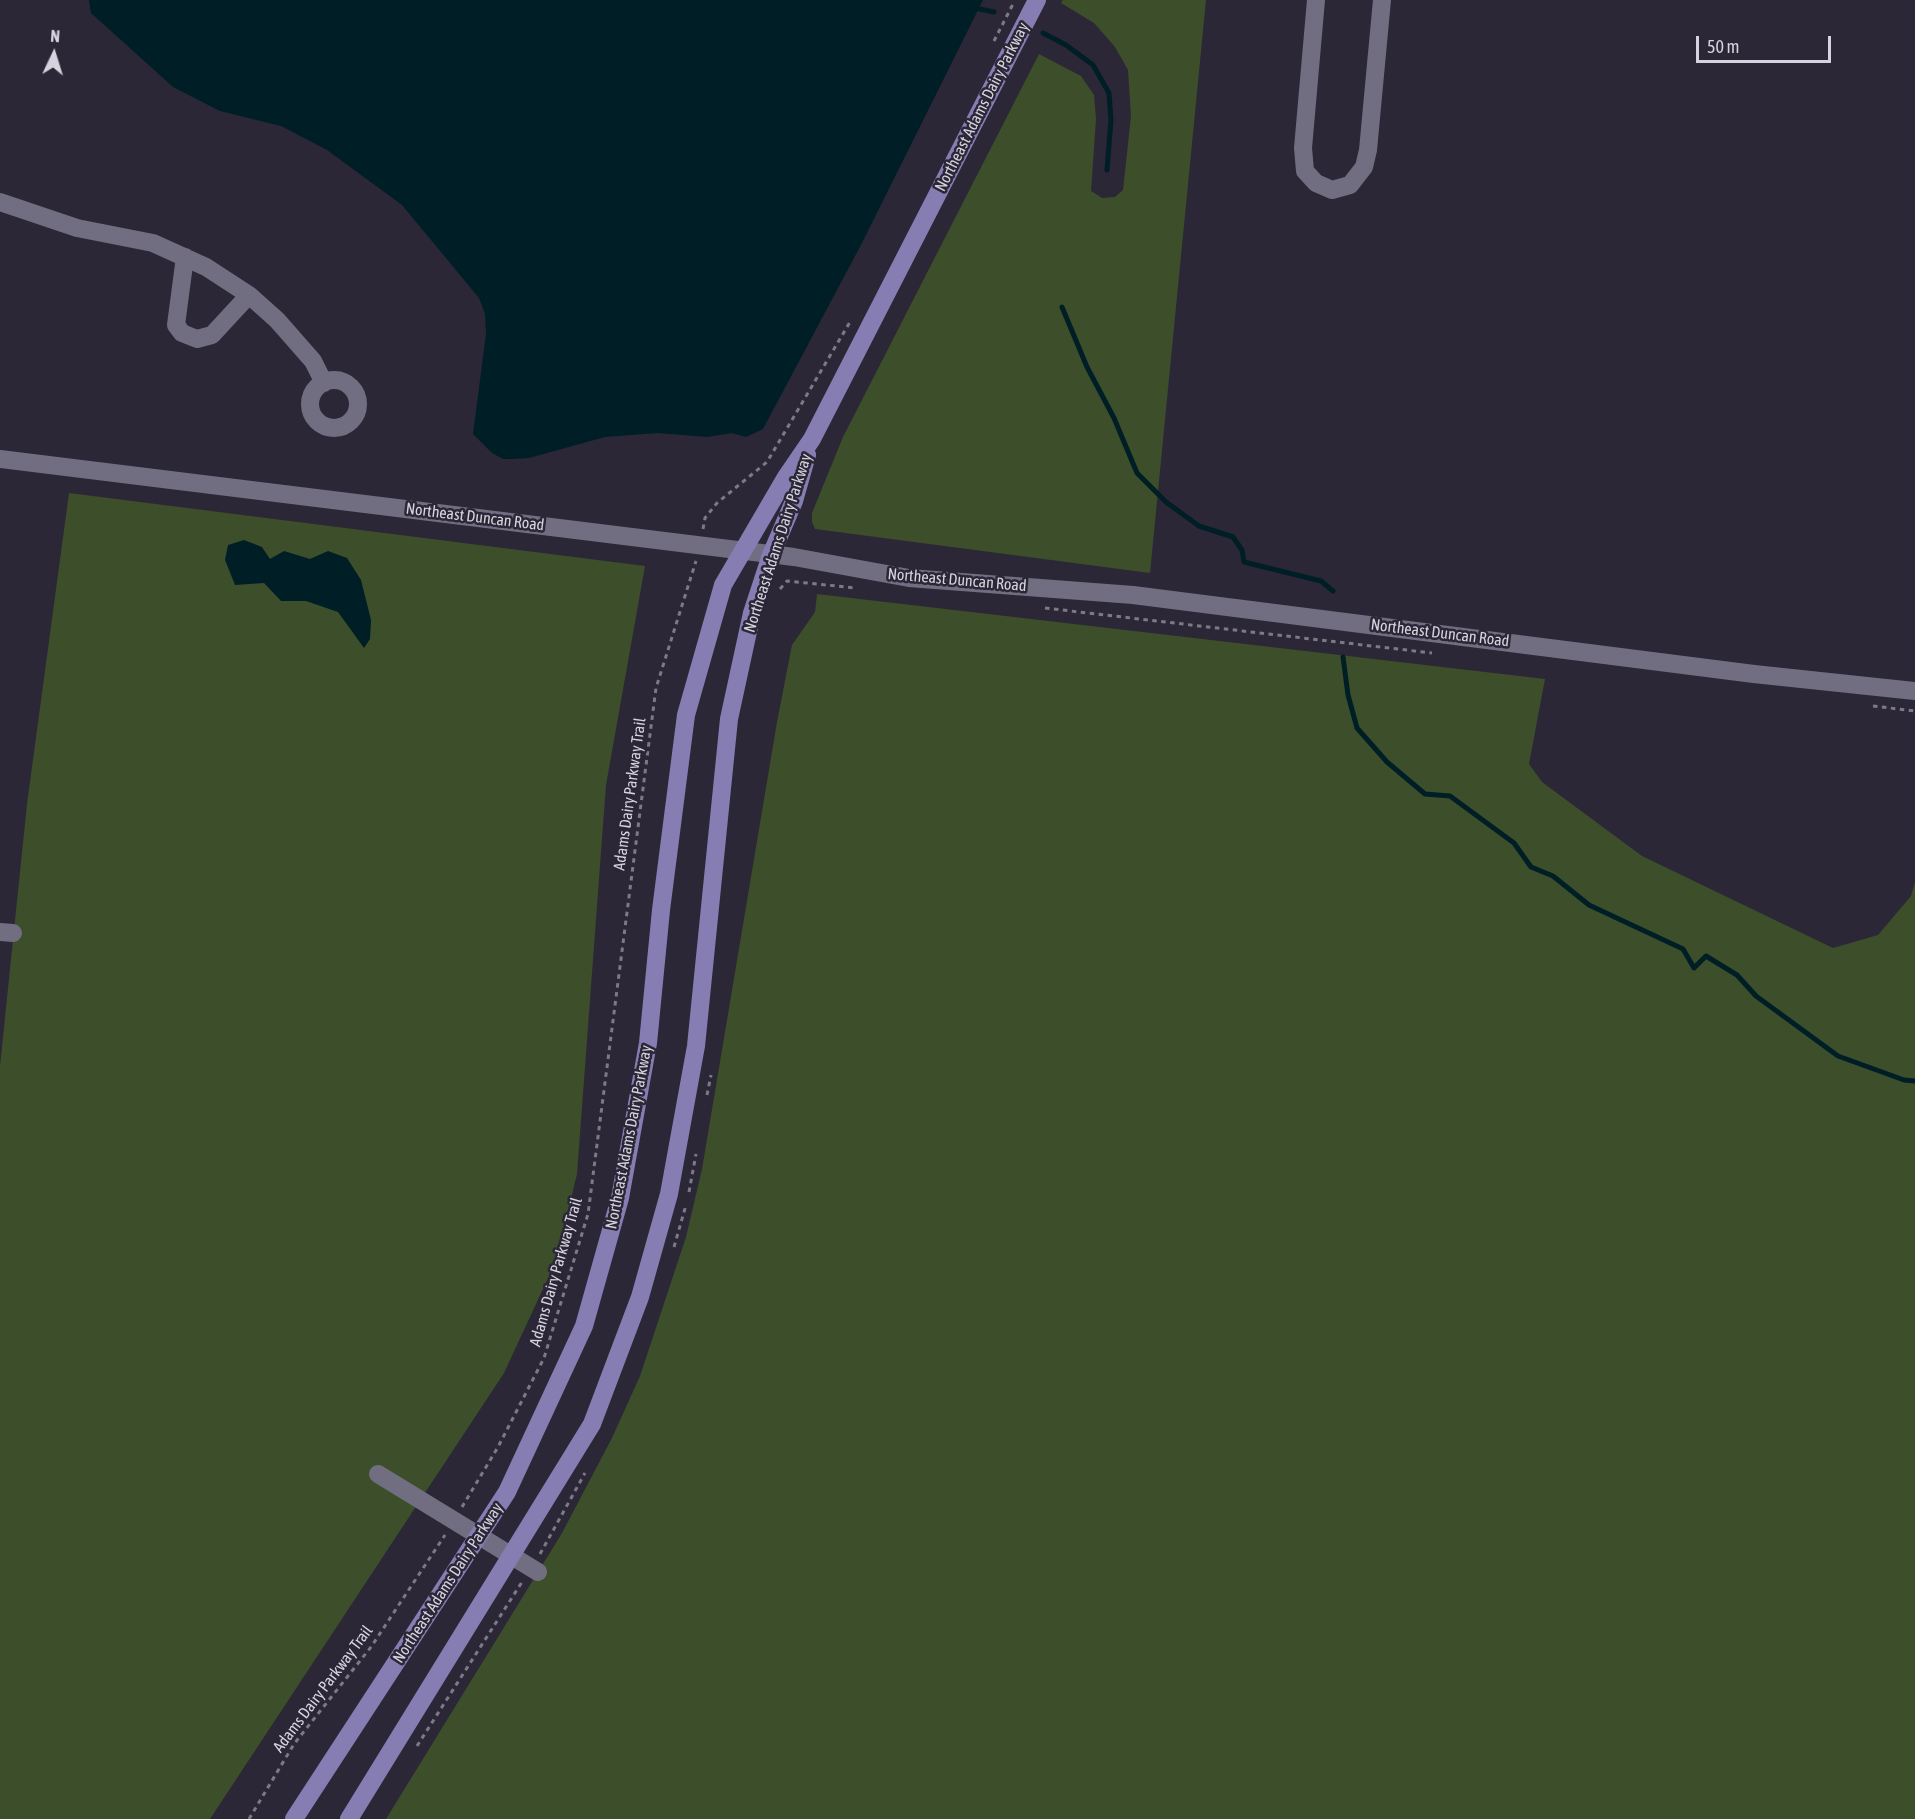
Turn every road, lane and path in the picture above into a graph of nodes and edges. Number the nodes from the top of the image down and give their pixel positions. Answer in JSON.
{"nodes":[{"id":1,"x":1015,"y":0,"type":"edge"},
{"id":2,"x":1037,"y":0,"type":"edge"},
{"id":3,"x":1316,"y":0,"type":"edge"},
{"id":4,"x":1382,"y":0,"type":"edge"},
{"id":5,"x":990,"y":48,"type":"dead end"},
{"id":6,"x":0,"y":202,"type":"edge"},
{"id":7,"x":185,"y":257,"type":"junction"},
{"id":8,"x":249,"y":295,"type":"junction"},
{"id":9,"x":855,"y":314,"type":"dead end"},
{"id":10,"x":324,"y":383,"type":"dead end"},
{"id":11,"x":812,"y":439,"type":"junction"},
{"id":12,"x":0,"y":459,"type":"edge"},
{"id":13,"x":703,"y":529,"type":"dead end"},
{"id":14,"x":742,"y":551,"type":"junction"},
{"id":15,"x":771,"y":555,"type":"junction"},
{"id":16,"x":691,"y":581,"type":"dead end"},
{"id":17,"x":787,"y":581,"type":"dead end"},
{"id":18,"x":859,"y":588,"type":"dead end"},
{"id":19,"x":1036,"y":607,"type":"dead end"},
{"id":20,"x":1436,"y":653,"type":"dead end"},
{"id":21,"x":1915,"y":691,"type":"edge"},
{"id":22,"x":1871,"y":706,"type":"dead end"},
{"id":23,"x":1915,"y":711,"type":"edge"},
{"id":24,"x":378,"y":1474,"type":"dead end"},
{"id":25,"x":454,"y":1520,"type":"junction"},
{"id":26,"x":479,"y":1535,"type":"junction"},
{"id":27,"x":512,"y":1556,"type":"junction"},
{"id":28,"x":538,"y":1572,"type":"dead end"},
{"id":29,"x":249,"y":1819,"type":"edge"},
{"id":30,"x":294,"y":1819,"type":"edge"},
{"id":31,"x":350,"y":1819,"type":"edge"}],
"edges":[{"from":1,"to":5,"type":"path"},
{"from":2,"to":11,"type":"main road","name":"Northeast Adams Dairy Parkway"},
{"from":3,"to":4,"type":"street"},
{"from":6,"to":7,"type":"street"},
{"from":7,"to":8,"type":"street"},
{"from":7,"to":8,"type":"street"},
{"from":8,"to":10,"type":"street"},
{"from":9,"to":13,"type":"path"},
{"from":11,"to":14,"type":"main road","name":"Northeast Adams Dairy Parkway"},
{"from":11,"to":15,"type":"main road","name":"Northeast Adams Dairy Parkway"},
{"from":12,"to":14,"type":"street","name":"Northeast Duncan Road"},
{"from":14,"to":15,"type":"street","name":"Northeast Duncan Road"},
{"from":14,"to":26,"type":"main road","name":"Northeast Adams Dairy Parkway"},
{"from":15,"to":21,"type":"street","name":"Northeast Duncan Road"},
{"from":15,"to":27,"type":"main road","name":"Northeast Adams Dairy Parkway"},
{"from":16,"to":25,"type":"path","name":"Adams Dairy Parkway Trail"},
{"from":17,"to":18,"type":"path"},
{"from":19,"to":20,"type":"path"},
{"from":22,"to":23,"type":"path"},
{"from":24,"to":25,"type":"street"},
{"from":25,"to":26,"type":"street"},
{"from":25,"to":29,"type":"path","name":"Adams Dairy Parkway Trail"},
{"from":26,"to":27,"type":"street"},
{"from":26,"to":30,"type":"main road","name":"Northeast Adams Dairy Parkway"},
{"from":27,"to":28,"type":"street"},
{"from":27,"to":31,"type":"main road","name":"Northeast Adams Dairy Parkway"}]}
